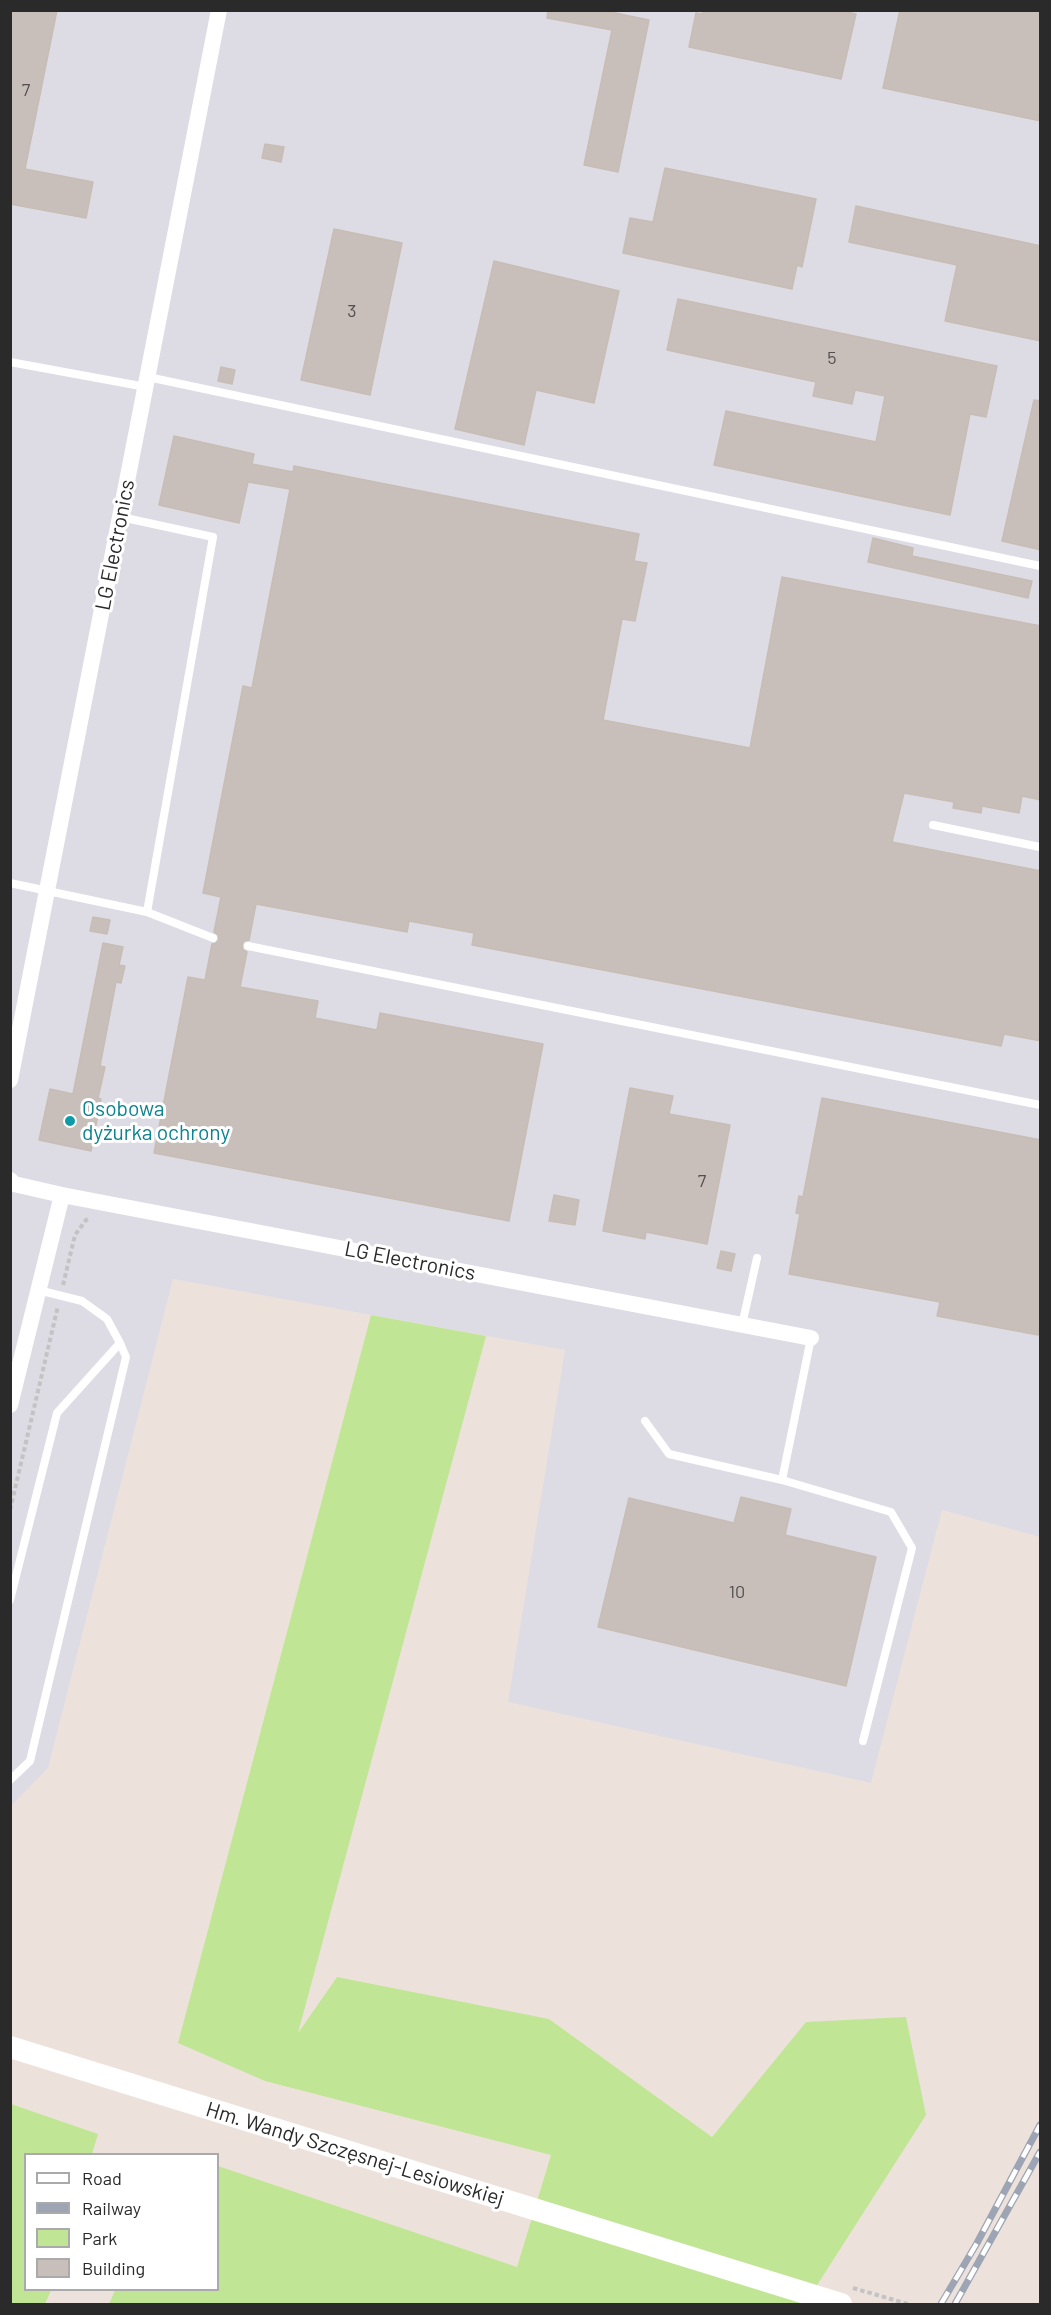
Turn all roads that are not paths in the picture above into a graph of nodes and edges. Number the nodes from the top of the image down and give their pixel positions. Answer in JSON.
{"nodes":[{"id":1,"x":219,"y":10,"type":"edge"},
{"id":2,"x":10,"y":362,"type":"edge"},
{"id":3,"x":147,"y":382,"type":"junction"},
{"id":4,"x":121,"y":517,"type":"junction"},
{"id":5,"x":1041,"y":566,"type":"edge"},
{"id":6,"x":933,"y":825,"type":"dead end"},
{"id":7,"x":1041,"y":848,"type":"edge"},
{"id":8,"x":10,"y":883,"type":"edge"},
{"id":9,"x":48,"y":891,"type":"junction"},
{"id":10,"x":147,"y":912,"type":"junction"},
{"id":11,"x":213,"y":938,"type":"dead end"},
{"id":12,"x":248,"y":946,"type":"dead end"},
{"id":13,"x":10,"y":1080,"type":"edge"},
{"id":14,"x":1041,"y":1105,"type":"edge"},
{"id":15,"x":10,"y":1180,"type":"edge"},
{"id":16,"x":62,"y":1195,"type":"junction"},
{"id":17,"x":757,"y":1258,"type":"dead end"},
{"id":18,"x":38,"y":1290,"type":"junction"},
{"id":19,"x":742,"y":1324,"type":"junction"},
{"id":20,"x":811,"y":1338,"type":"joint"},
{"id":21,"x":120,"y":1343,"type":"junction"},
{"id":22,"x":10,"y":1406,"type":"edge"},
{"id":23,"x":645,"y":1421,"type":"dead end"},
{"id":24,"x":782,"y":1480,"type":"junction"},
{"id":25,"x":10,"y":1600,"type":"edge"},
{"id":26,"x":863,"y":1741,"type":"dead end"},
{"id":27,"x":10,"y":1780,"type":"edge"},
{"id":28,"x":10,"y":2047,"type":"edge"},
{"id":29,"x":841,"y":2304,"type":"edge"}],
"edges":[{"from":1,"to":3,"type":"street","name":"LG Electronics"},
{"from":2,"to":3,"type":"lane"},
{"from":3,"to":4,"type":"street","name":"LG Electronics"},
{"from":3,"to":5,"type":"lane"},
{"from":4,"to":9,"type":"street","name":"LG Electronics"},
{"from":4,"to":10,"type":"lane"},
{"from":6,"to":7,"type":"lane"},
{"from":8,"to":9,"type":"lane"},
{"from":9,"to":10,"type":"lane"},
{"from":9,"to":13,"type":"street","name":"LG Electronics"},
{"from":10,"to":11,"type":"lane"},
{"from":12,"to":14,"type":"lane"},
{"from":15,"to":16,"type":"street","name":"LG Electronics"},
{"from":16,"to":18,"type":"street"},
{"from":16,"to":19,"type":"street","name":"LG Electronics"},
{"from":17,"to":19,"type":"lane"},
{"from":18,"to":21,"type":"lane"},
{"from":18,"to":22,"type":"street"},
{"from":19,"to":20,"type":"street","name":"LG Electronics"},
{"from":20,"to":24,"type":"lane"},
{"from":21,"to":25,"type":"lane"},
{"from":21,"to":27,"type":"lane"},
{"from":23,"to":24,"type":"lane"},
{"from":24,"to":26,"type":"lane"},
{"from":28,"to":29,"type":"street","name":"Hm. Wandy Szczęsnej-Lesiowskiej"}]}
